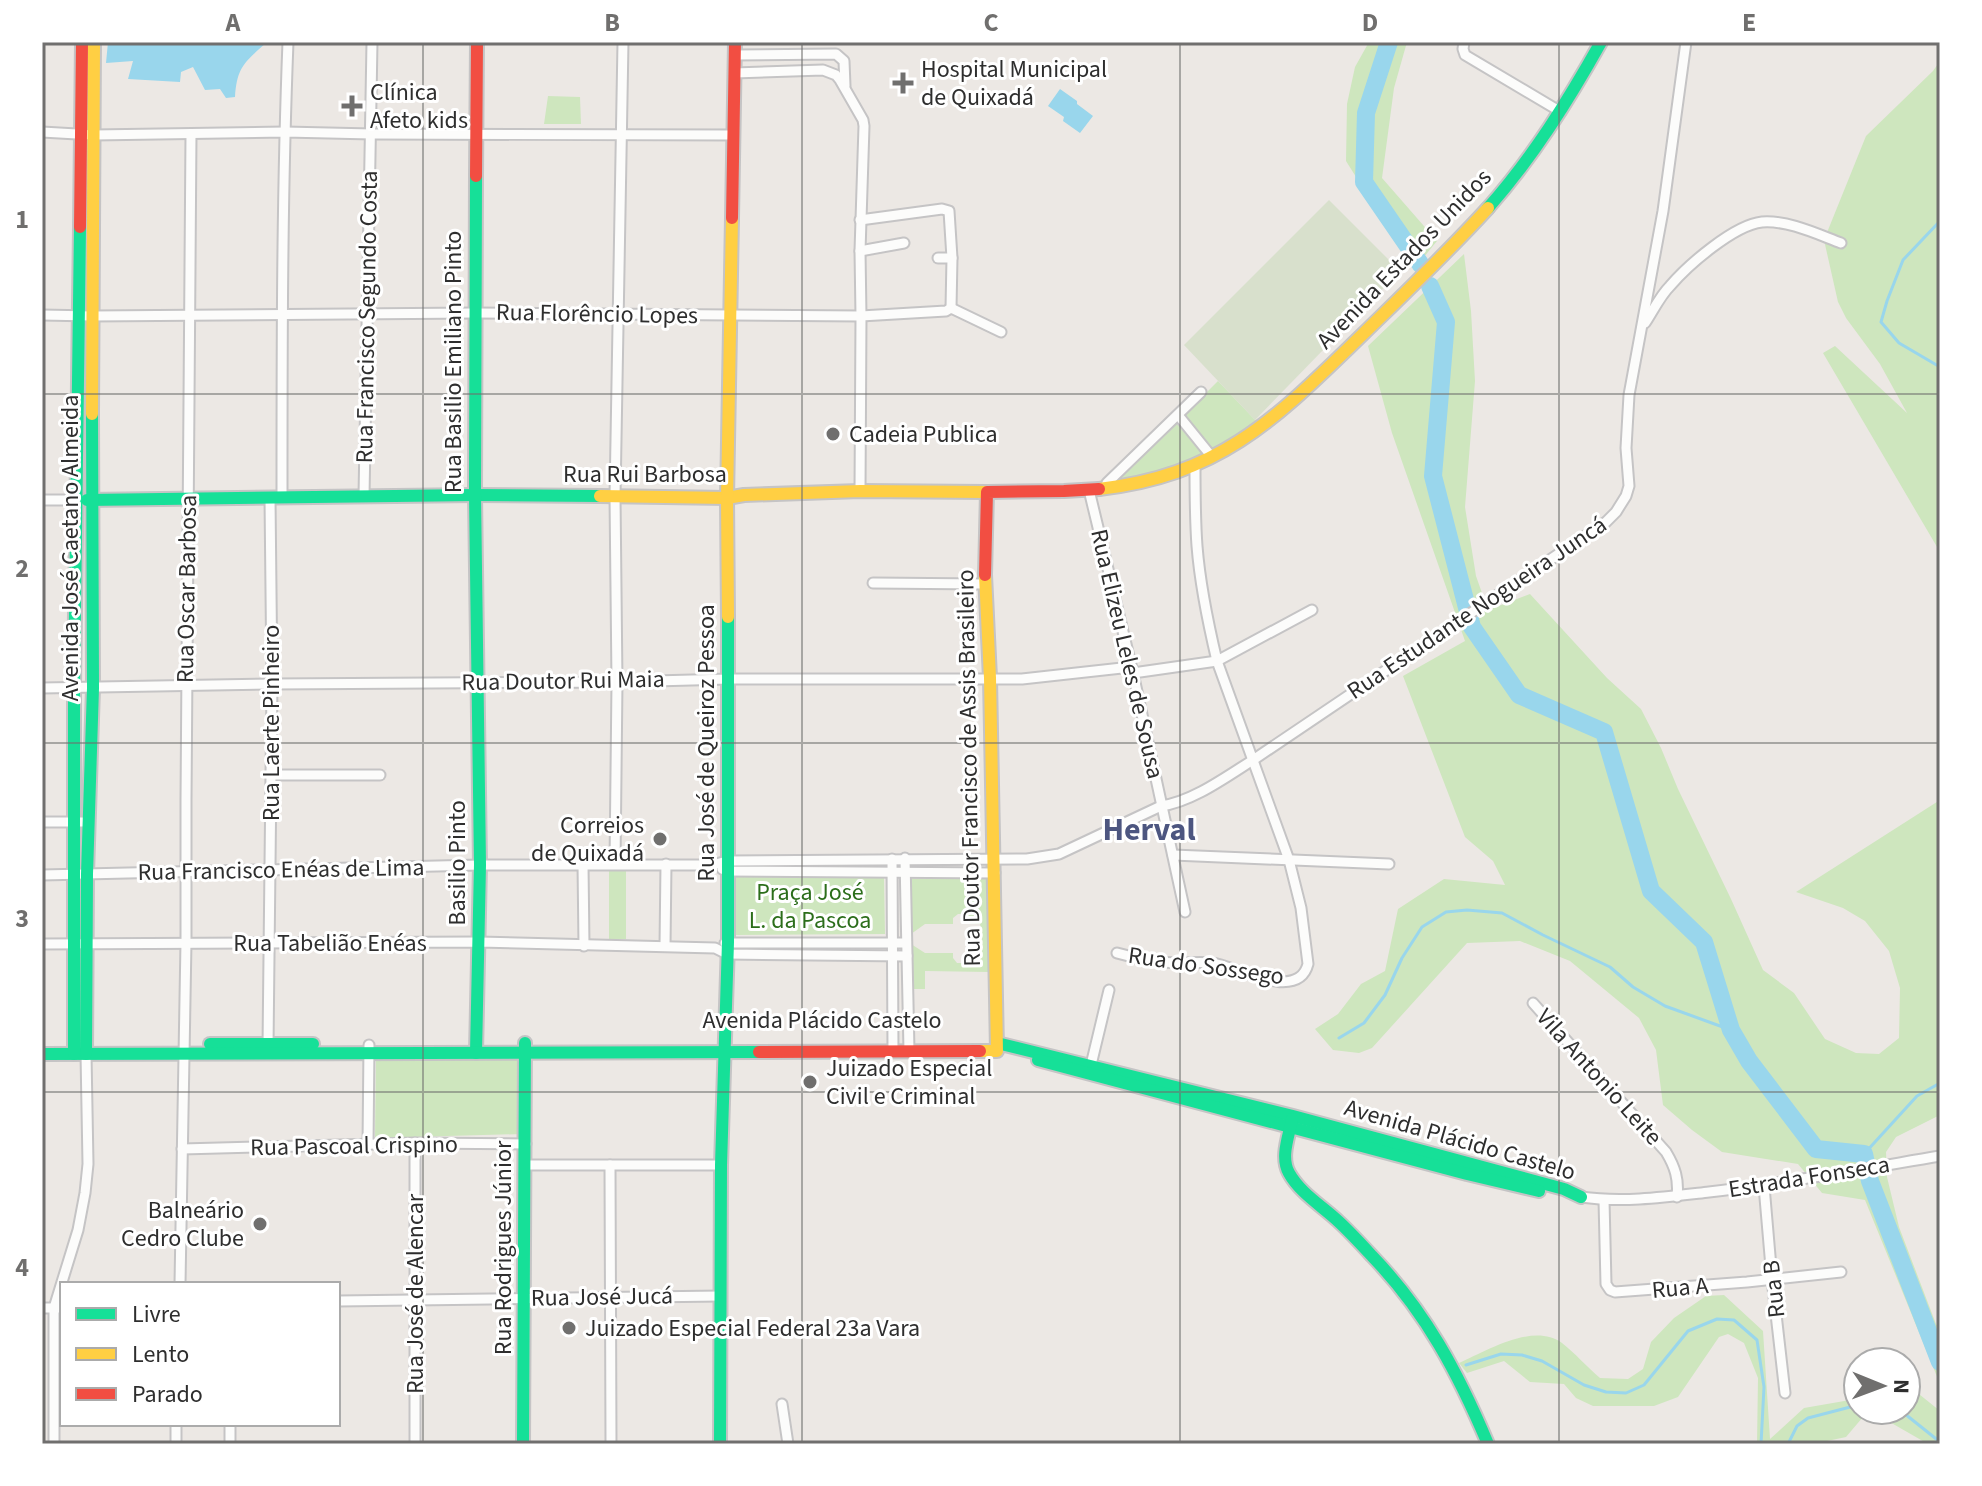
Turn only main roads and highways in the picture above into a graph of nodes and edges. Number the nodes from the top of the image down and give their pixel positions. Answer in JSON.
{"nodes":[{"id":1,"x":82,"y":42,"type":"edge"},
{"id":2,"x":94,"y":42,"type":"edge"},
{"id":3,"x":477,"y":42,"type":"edge"},
{"id":4,"x":1601,"y":42,"type":"edge"},
{"id":5,"x":735,"y":49,"type":"edge"},
{"id":6,"x":88,"y":135,"type":"junction"},
{"id":7,"x":86,"y":316,"type":"junction"},
{"id":8,"x":1239,"y":444,"type":"joint"},
{"id":9,"x":987,"y":492,"type":"junction"},
{"id":10,"x":475,"y":495,"type":"junction"},
{"id":11,"x":727,"y":498,"type":"junction"},
{"id":12,"x":78,"y":500,"type":"junction"},
{"id":13,"x":92,"y":500,"type":"junction"},
{"id":14,"x":478,"y":682,"type":"joint"},
{"id":15,"x":81,"y":874,"type":"junction"},
{"id":16,"x":42,"y":1045,"type":"edge"},
{"id":17,"x":726,"y":1047,"type":"junction"},
{"id":18,"x":997,"y":1047,"type":"junction"},
{"id":19,"x":476,"y":1048,"type":"junction"},
{"id":20,"x":525,"y":1048,"type":"junction"},
{"id":21,"x":80,"y":1050,"type":"junction"},
{"id":22,"x":42,"y":1054,"type":"edge"},
{"id":23,"x":1065,"y":1063,"type":"junction"},
{"id":24,"x":1166,"y":1089,"type":"junction"},
{"id":25,"x":1292,"y":1121,"type":"junction"},
{"id":26,"x":1581,"y":1197,"type":"road end"},
{"id":27,"x":523,"y":1444,"type":"edge"},
{"id":28,"x":720,"y":1444,"type":"edge"},
{"id":29,"x":1488,"y":1444,"type":"edge"}],
"edges":[{"from":1,"to":6,"type":"main road","name":"Avenida José Caetano Almeida"},
{"from":2,"to":6,"type":"main road","name":"Avenida José Caetano Almeida"},
{"from":3,"to":10,"type":"main road","name":"Rua Basilio Emiliano Pinto"},
{"from":4,"to":8,"type":"main road","name":"Avenida Estados Unidos"},
{"from":5,"to":11,"type":"main road","name":"Rua José de Queiroz Pessoa"},
{"from":6,"to":7,"type":"main road","name":"Avenida José Caetano Almeida"},
{"from":7,"to":12,"type":"main road","name":"Avenida José Caetano Almeida"},
{"from":7,"to":13,"type":"main road","name":"Avenida José Caetano Almeida"},
{"from":8,"to":9,"type":"main road","name":"Rua Rui Barbosa"},
{"from":9,"to":11,"type":"main road","name":"Rua Rui Barbosa"},
{"from":9,"to":18,"type":"main road","name":"Rua Doutor Francisco de Assis Brasileiro"},
{"from":10,"to":11,"type":"main road","name":"Rua Rui Barbosa"},
{"from":10,"to":13,"type":"main road","name":"Rua Rui Barbosa"},
{"from":10,"to":14,"type":"main road","name":"Rua Basilio Emiliano Pinto"},
{"from":11,"to":17,"type":"main road","name":"Rua José de Queiroz Pessoa"},
{"from":12,"to":13,"type":"main road","name":"Rua Rui Barbosa"},
{"from":12,"to":15,"type":"main road","name":"Avenida José Caetano Almeida"},
{"from":13,"to":15,"type":"main road","name":"Avenida José Caetano Almeida"},
{"from":14,"to":19,"type":"main road","name":"Basilio Pinto"},
{"from":15,"to":21,"type":"main road","name":"Avenida José Caetano Almeida"},
{"from":16,"to":21,"type":"main road","name":"Avenida Plácido Castelo"},
{"from":17,"to":18,"type":"main road","name":"Avenida Plácido Castelo"},
{"from":17,"to":20,"type":"main road","name":"Avenida Plácido Castelo"},
{"from":17,"to":28,"type":"main road","name":"Rua José de Queiroz Pessoa"},
{"from":18,"to":23,"type":"main road","name":"Avenida Plácido Castelo"},
{"from":19,"to":20,"type":"main road","name":"Avenida Plácido Castelo"},
{"from":19,"to":21,"type":"main road","name":"Avenida Plácido Castelo"},
{"from":20,"to":27,"type":"main road","name":"Rua Rodrigues Júnior"},
{"from":21,"to":22,"type":"main road","name":"Avenida Plácido Castelo"},
{"from":23,"to":24,"type":"main road","name":"Avenida Plácido Castelo"},
{"from":23,"to":24,"type":"main road","name":"Avenida Plácido Castelo"},
{"from":24,"to":25,"type":"main road","name":"Avenida Plácido Castelo"},
{"from":25,"to":26,"type":"main road","name":"Avenida Plácido Castelo"},
{"from":25,"to":29,"type":"main road"}]}
